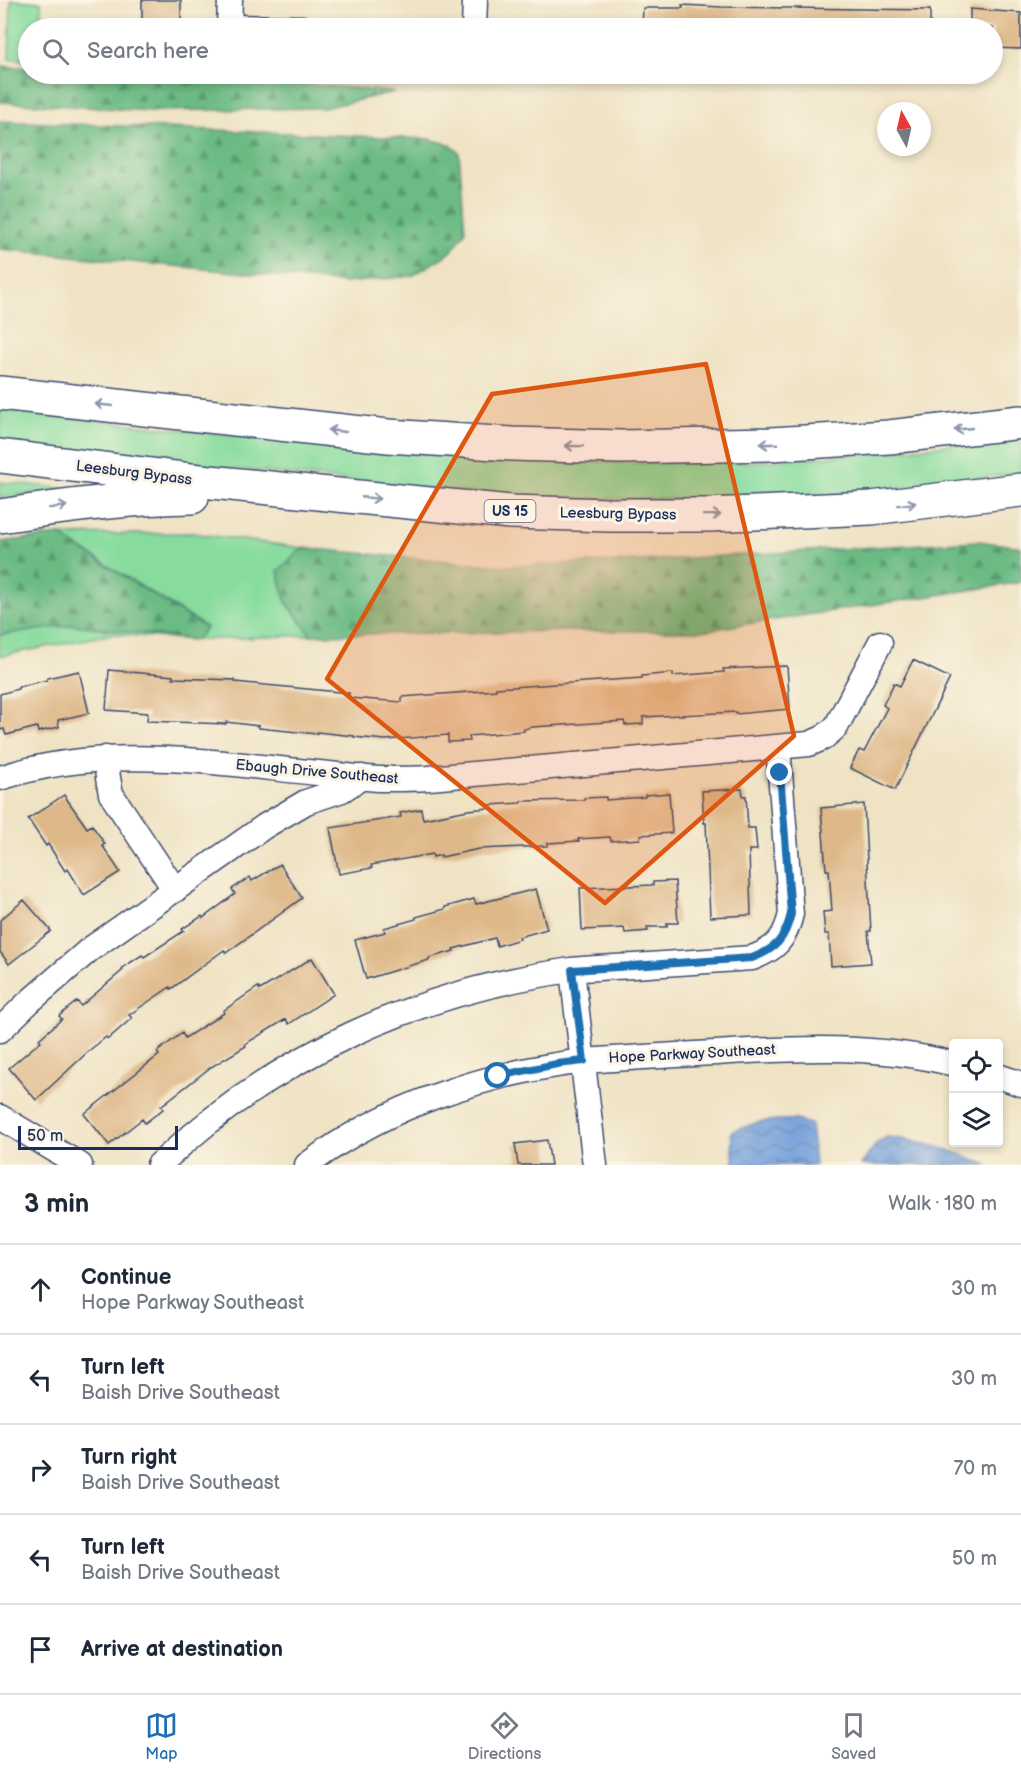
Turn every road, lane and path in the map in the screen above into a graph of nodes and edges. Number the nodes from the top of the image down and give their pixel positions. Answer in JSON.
{"nodes":[{"id":1,"x":230,"y":0,"type":"edge"},
{"id":2,"x":475,"y":0,"type":"edge"},
{"id":3,"x":229,"y":18,"type":"edge"},
{"id":4,"x":474,"y":18,"type":"edge"},
{"id":5,"x":0,"y":393,"type":"edge"},
{"id":6,"x":1021,"y":422,"type":"edge"},
{"id":7,"x":0,"y":456,"type":"edge"},
{"id":8,"x":1021,"y":490,"type":"edge"},
{"id":9,"x":338,"y":495,"type":"junction"},
{"id":10,"x":0,"y":516,"type":"edge"},
{"id":11,"x":880,"y":643,"type":"dead end"},
{"id":12,"x":778,"y":747,"type":"junction"},
{"id":13,"x":106,"y":758,"type":"junction"},
{"id":14,"x":362,"y":777,"type":"junction"},
{"id":15,"x":0,"y":778,"type":"edge"},
{"id":16,"x":175,"y":890,"type":"junction"},
{"id":17,"x":572,"y":970,"type":"junction"},
{"id":18,"x":0,"y":1030,"type":"edge"},
{"id":19,"x":584,"y":1061,"type":"junction"},
{"id":20,"x":949,"y":1063,"type":"edge"},
{"id":21,"x":1003,"y":1077,"type":"edge"},
{"id":22,"x":1021,"y":1084,"type":"edge"},
{"id":23,"x":0,"y":1117,"type":"edge"},
{"id":24,"x":80,"y":1165,"type":"edge"},
{"id":25,"x":159,"y":1165,"type":"edge"},
{"id":26,"x":307,"y":1165,"type":"edge"},
{"id":27,"x":595,"y":1165,"type":"edge"}],
"edges":[{"from":1,"to":3,"type":"street"},
{"from":2,"to":4,"type":"street"},
{"from":6,"to":5,"type":"highway","one_way":true},
{"from":7,"to":9,"type":"highway","name":"Leesburg Bypass","number":"US 15"},
{"from":9,"to":8,"type":"highway","name":"Leesburg Bypass","number":"US 15","one_way":true},
{"from":10,"to":9,"type":"highway","one_way":true},
{"from":11,"to":12,"type":"street","name":"Ebaugh Drive Southeast"},
{"from":12,"to":14,"type":"street","name":"Ebaugh Drive Southeast"},
{"from":12,"to":17,"type":"street"},
{"from":13,"to":14,"type":"street","name":"Ebaugh Drive Southeast"},
{"from":13,"to":15,"type":"street","name":"Ebaugh Drive Southeast"},
{"from":13,"to":16,"type":"street"},
{"from":14,"to":16,"type":"street"},
{"from":16,"to":18,"type":"street"},
{"from":17,"to":19,"type":"street"},
{"from":17,"to":25,"type":"street"},
{"from":19,"to":20,"type":"street","name":"Hope Parkway Southeast"},
{"from":19,"to":26,"type":"street","name":"Hope Parkway Southeast"},
{"from":19,"to":27,"type":"street"},
{"from":21,"to":22,"type":"street"},
{"from":23,"to":24,"type":"street"}]}
